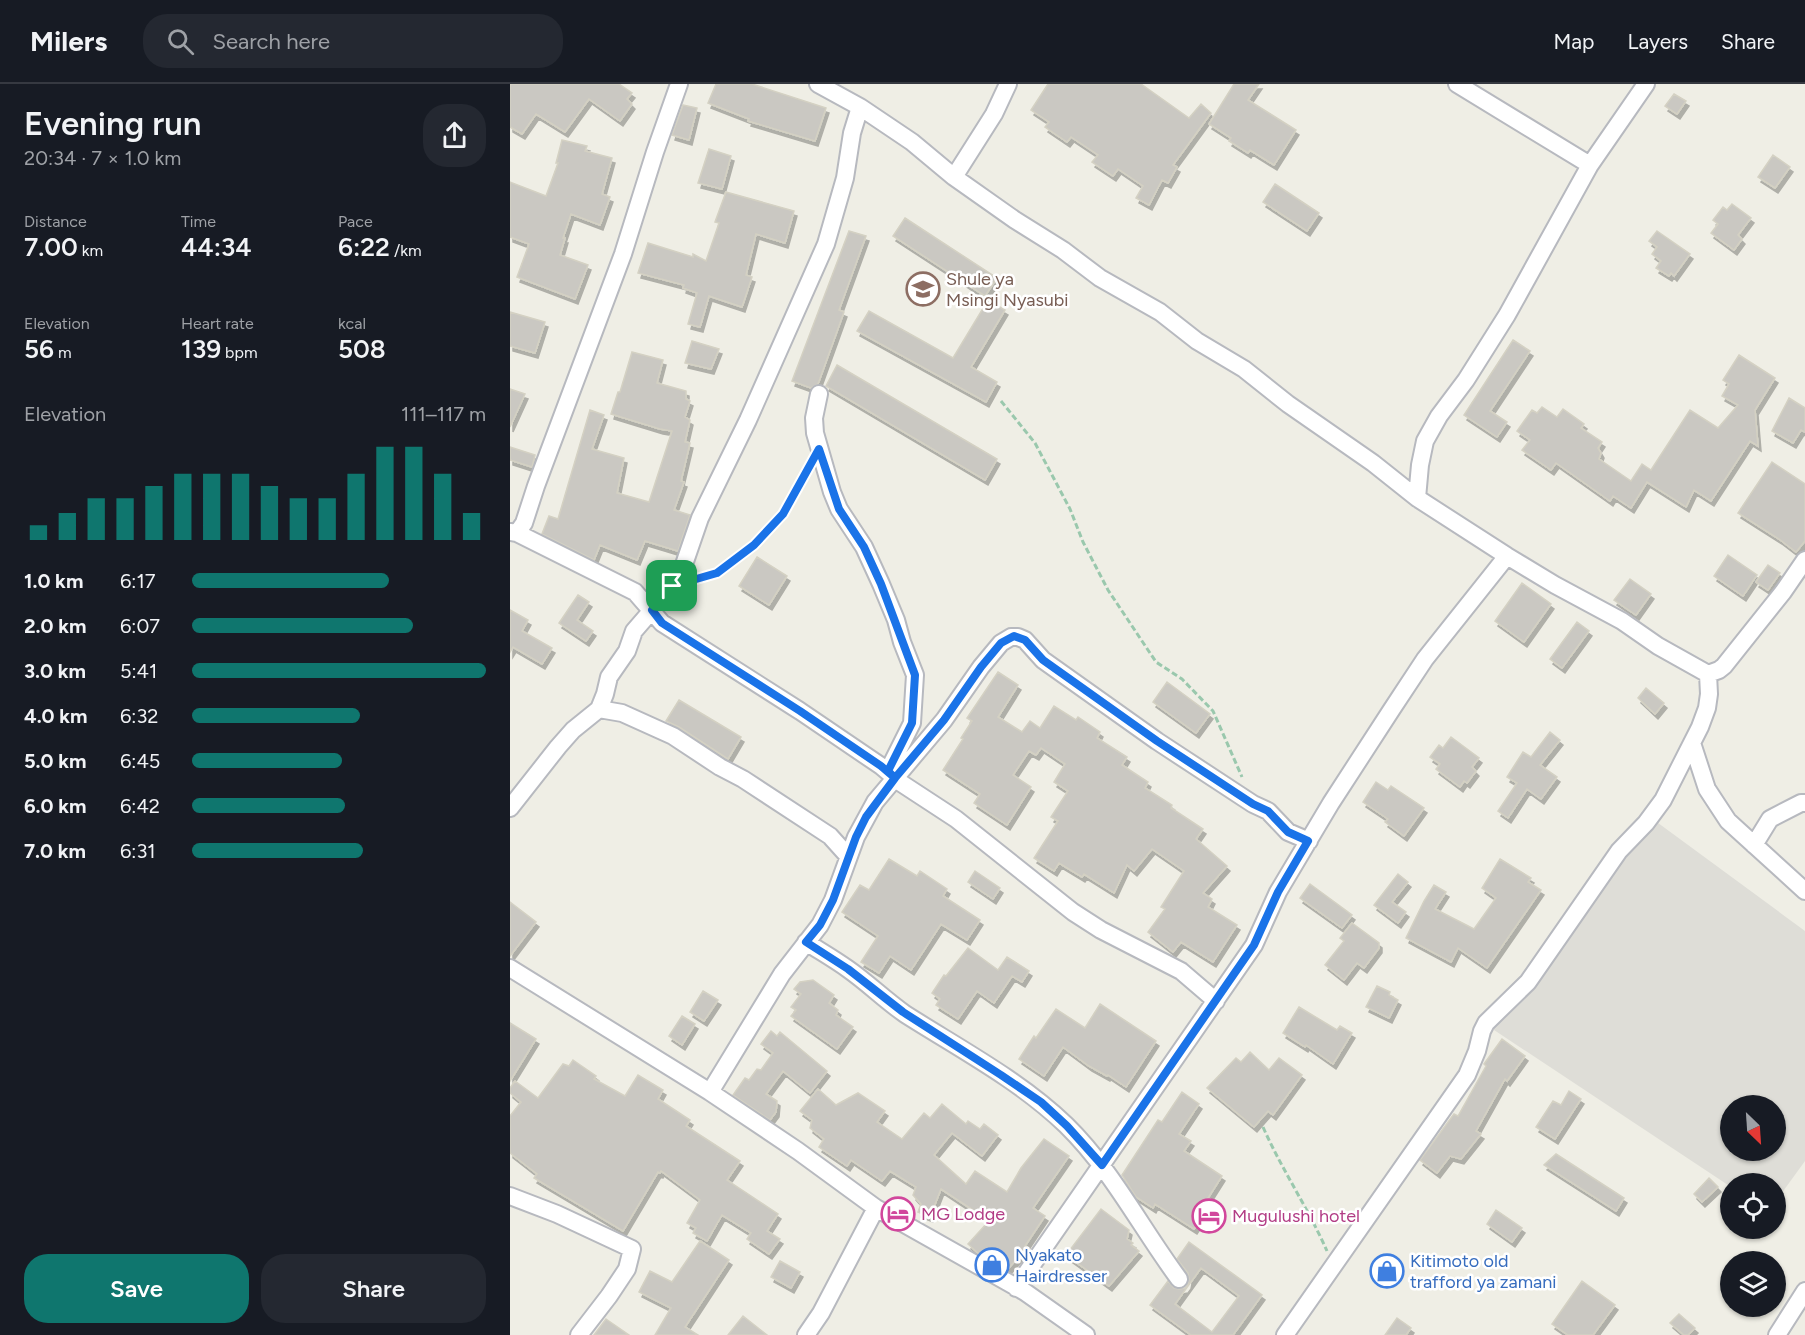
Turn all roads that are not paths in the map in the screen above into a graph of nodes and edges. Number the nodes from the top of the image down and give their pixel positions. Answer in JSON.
{"nodes":[{"id":1,"x":679,"y":84,"type":"edge"},
{"id":2,"x":818,"y":84,"type":"edge"},
{"id":3,"x":1008,"y":84,"type":"edge"},
{"id":4,"x":1457,"y":84,"type":"edge"},
{"id":5,"x":1646,"y":84,"type":"edge"},
{"id":6,"x":860,"y":107,"type":"junction"},
{"id":7,"x":1590,"y":165,"type":"junction"},
{"id":8,"x":954,"y":177,"type":"junction"},
{"id":9,"x":819,"y":394,"type":"dead end"},
{"id":10,"x":1417,"y":498,"type":"junction"},
{"id":11,"x":514,"y":533,"type":"edge"},
{"id":12,"x":1507,"y":556,"type":"junction"},
{"id":13,"x":1802,"y":570,"type":"edge"},
{"id":14,"x":652,"y":610,"type":"junction"},
{"id":15,"x":1708,"y":674,"type":"junction"},
{"id":16,"x":598,"y":709,"type":"junction"},
{"id":17,"x":1692,"y":743,"type":"junction"},
{"id":18,"x":891,"y":775,"type":"junction"},
{"id":19,"x":1805,"y":803,"type":"edge"},
{"id":20,"x":510,"y":808,"type":"edge"},
{"id":21,"x":1308,"y":841,"type":"junction"},
{"id":22,"x":1754,"y":845,"type":"junction"},
{"id":23,"x":848,"y":856,"type":"junction"},
{"id":24,"x":1805,"y":891,"type":"edge"},
{"id":25,"x":806,"y":942,"type":"junction"},
{"id":26,"x":510,"y":968,"type":"edge"},
{"id":27,"x":1216,"y":1001,"type":"junction"},
{"id":28,"x":710,"y":1092,"type":"junction"},
{"id":29,"x":1102,"y":1165,"type":"junction"},
{"id":30,"x":510,"y":1196,"type":"edge"},
{"id":31,"x":876,"y":1208,"type":"junction"},
{"id":32,"x":1179,"y":1279,"type":"dead end"},
{"id":33,"x":1017,"y":1288,"type":"junction"},
{"id":34,"x":1805,"y":1291,"type":"edge"},
{"id":35,"x":579,"y":1335,"type":"edge"},
{"id":36,"x":806,"y":1335,"type":"edge"},
{"id":37,"x":1086,"y":1335,"type":"edge"},
{"id":38,"x":1285,"y":1335,"type":"edge"},
{"id":39,"x":1778,"y":1335,"type":"edge"}],
"edges":[{"from":1,"to":11,"type":"street"},
{"from":2,"to":6,"type":"street"},
{"from":3,"to":8,"type":"street"},
{"from":4,"to":7,"type":"street"},
{"from":5,"to":7,"type":"street"},
{"from":6,"to":8,"type":"street"},
{"from":6,"to":14,"type":"street"},
{"from":7,"to":10,"type":"street"},
{"from":8,"to":10,"type":"street"},
{"from":9,"to":18,"type":"street"},
{"from":10,"to":12,"type":"street"},
{"from":11,"to":14,"type":"street"},
{"from":12,"to":15,"type":"street"},
{"from":12,"to":21,"type":"street"},
{"from":13,"to":15,"type":"street"},
{"from":14,"to":16,"type":"street"},
{"from":14,"to":18,"type":"street"},
{"from":15,"to":17,"type":"street"},
{"from":16,"to":20,"type":"street"},
{"from":16,"to":23,"type":"street"},
{"from":17,"to":22,"type":"street"},
{"from":17,"to":38,"type":"street"},
{"from":18,"to":21,"type":"street"},
{"from":18,"to":23,"type":"street"},
{"from":18,"to":27,"type":"street"},
{"from":19,"to":22,"type":"street"},
{"from":21,"to":27,"type":"street"},
{"from":22,"to":24,"type":"street"},
{"from":23,"to":25,"type":"street"},
{"from":25,"to":28,"type":"street"},
{"from":25,"to":29,"type":"street"},
{"from":26,"to":28,"type":"street"},
{"from":27,"to":29,"type":"street"},
{"from":28,"to":31,"type":"street"},
{"from":29,"to":32,"type":"street"},
{"from":29,"to":33,"type":"street"},
{"from":30,"to":35,"type":"street"},
{"from":31,"to":33,"type":"street"},
{"from":31,"to":36,"type":"street"},
{"from":33,"to":37,"type":"street"},
{"from":34,"to":39,"type":"street"}]}
